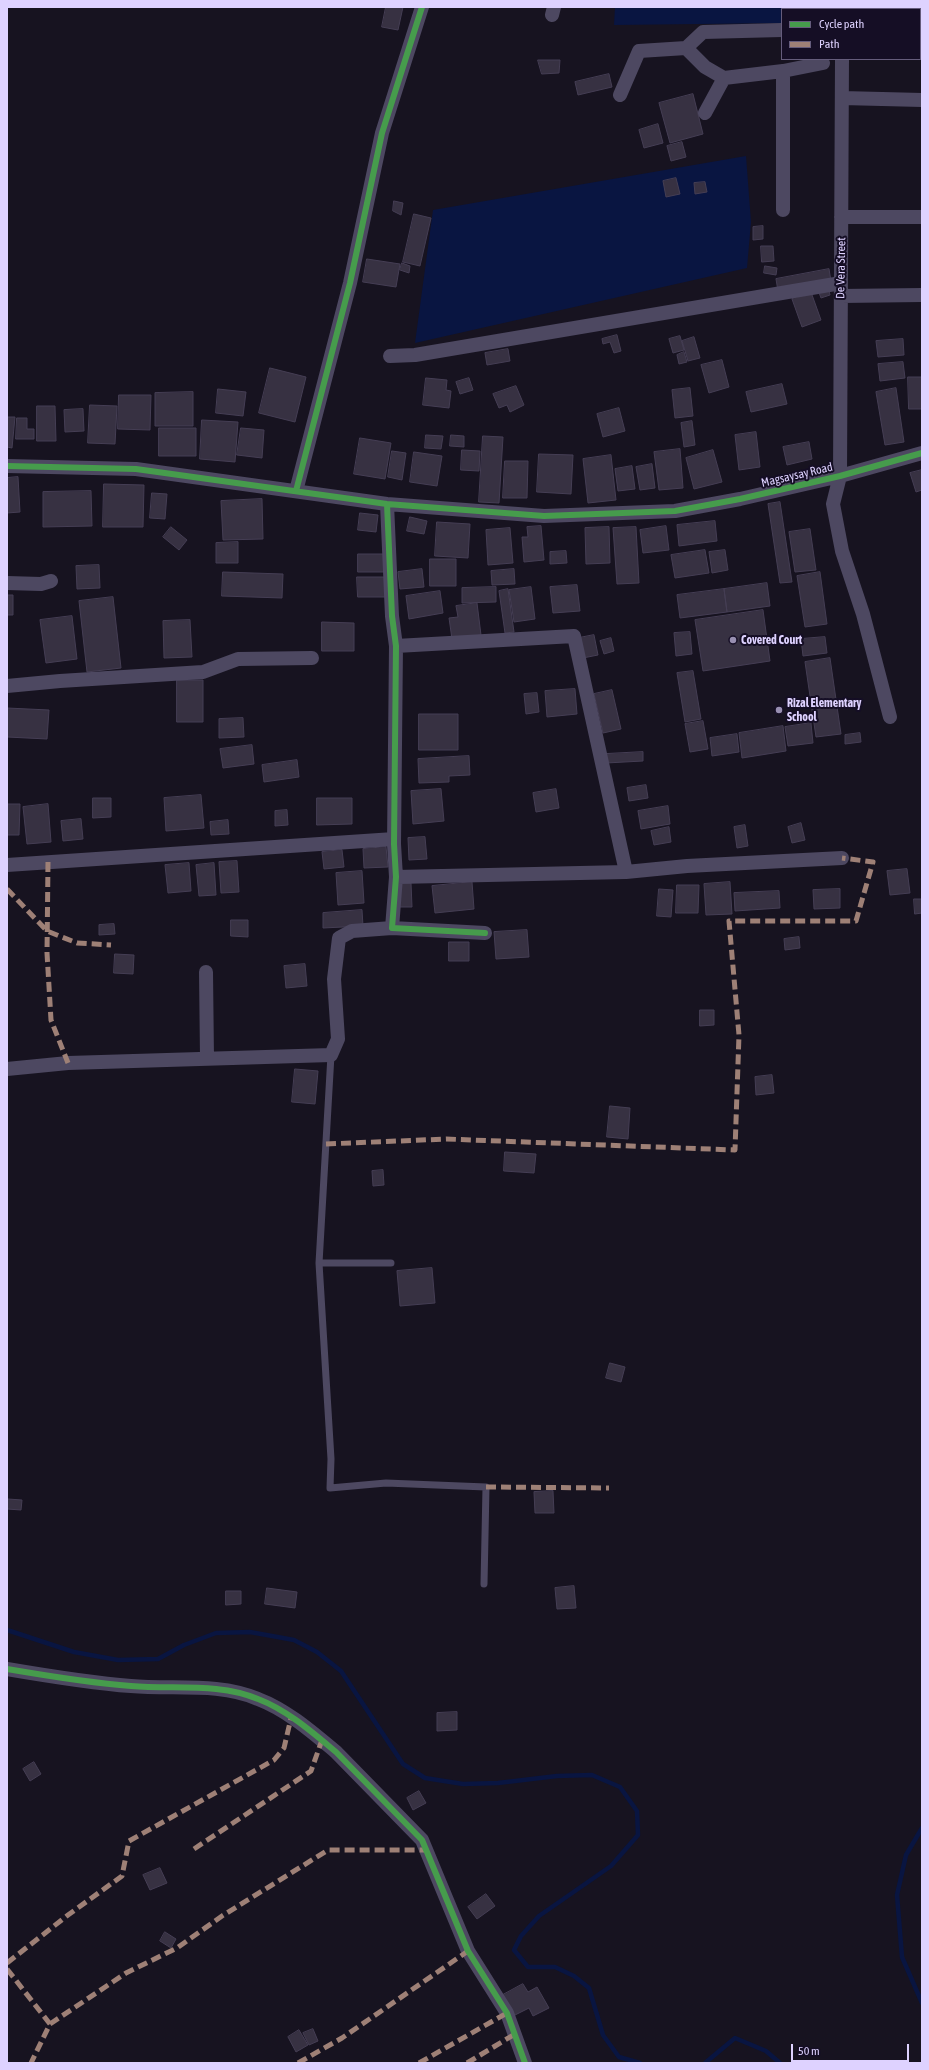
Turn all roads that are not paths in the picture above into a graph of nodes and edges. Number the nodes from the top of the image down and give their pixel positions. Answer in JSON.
{"nodes":[{"id":1,"x":422,"y":7,"type":"edge"},
{"id":2,"x":781,"y":30,"type":"edge"},
{"id":3,"x":686,"y":48,"type":"junction"},
{"id":4,"x":834,"y":62,"type":"edge"},
{"id":5,"x":783,"y":71,"type":"junction"},
{"id":6,"x":724,"y":78,"type":"junction"},
{"id":7,"x":620,"y":95,"type":"dead end"},
{"id":8,"x":842,"y":98,"type":"junction"},
{"id":9,"x":922,"y":100,"type":"edge"},
{"id":10,"x":705,"y":113,"type":"dead end"},
{"id":11,"x":783,"y":210,"type":"dead end"},
{"id":12,"x":841,"y":217,"type":"junction"},
{"id":13,"x":922,"y":217,"type":"edge"},
{"id":14,"x":841,"y":289,"type":"junction"},
{"id":15,"x":922,"y":295,"type":"edge"},
{"id":16,"x":390,"y":356,"type":"dead end"},
{"id":17,"x":922,"y":452,"type":"edge"},
{"id":18,"x":7,"y":466,"type":"edge"},
{"id":19,"x":840,"y":476,"type":"junction"},
{"id":20,"x":296,"y":491,"type":"junction"},
{"id":21,"x":387,"y":504,"type":"junction"},
{"id":22,"x":51,"y":581,"type":"dead end"},
{"id":23,"x":7,"y":583,"type":"edge"},
{"id":24,"x":396,"y":646,"type":"junction"},
{"id":25,"x":312,"y":658,"type":"dead end"},
{"id":26,"x":7,"y":686,"type":"edge"},
{"id":27,"x":890,"y":717,"type":"dead end"},
{"id":28,"x":394,"y":839,"type":"junction"},
{"id":29,"x":842,"y":858,"type":"dead end"},
{"id":30,"x":7,"y":865,"type":"edge"},
{"id":31,"x":626,"y":872,"type":"junction"},
{"id":32,"x":396,"y":877,"type":"junction"},
{"id":33,"x":392,"y":928,"type":"junction"},
{"id":34,"x":485,"y":933,"type":"dead end"},
{"id":35,"x":206,"y":972,"type":"dead end"},
{"id":36,"x":331,"y":1054,"type":"junction"},
{"id":37,"x":207,"y":1058,"type":"junction"},
{"id":38,"x":7,"y":1070,"type":"edge"},
{"id":39,"x":319,"y":1263,"type":"junction"},
{"id":40,"x":391,"y":1263,"type":"dead end"},
{"id":41,"x":484,"y":1584,"type":"dead end"},
{"id":42,"x":7,"y":1669,"type":"edge"},
{"id":43,"x":525,"y":2063,"type":"edge"}],
"edges":[{"from":1,"to":20,"type":"street"},
{"from":2,"to":3,"type":"street"},
{"from":3,"to":6,"type":"street"},
{"from":3,"to":7,"type":"street"},
{"from":4,"to":5,"type":"street"},
{"from":4,"to":8,"type":"street","name":"De Vera Street"},
{"from":5,"to":6,"type":"street"},
{"from":5,"to":11,"type":"street"},
{"from":6,"to":10,"type":"street"},
{"from":8,"to":9,"type":"street"},
{"from":8,"to":12,"type":"street","name":"De Vera Street"},
{"from":12,"to":13,"type":"street"},
{"from":12,"to":14,"type":"street","name":"De Vera Street"},
{"from":14,"to":15,"type":"street"},
{"from":14,"to":16,"type":"street"},
{"from":14,"to":19,"type":"street","name":"De Vera Street"},
{"from":17,"to":19,"type":"street","name":"Magsaysay Road"},
{"from":18,"to":20,"type":"street","name":"Magsaysay Road"},
{"from":19,"to":21,"type":"street","name":"Magsaysay Road"},
{"from":19,"to":27,"type":"street","name":"De Vera Street"},
{"from":20,"to":21,"type":"street","name":"Magsaysay Road"},
{"from":21,"to":24,"type":"street"},
{"from":22,"to":23,"type":"street"},
{"from":24,"to":28,"type":"street"},
{"from":24,"to":31,"type":"street"},
{"from":25,"to":26,"type":"street"},
{"from":28,"to":30,"type":"street"},
{"from":28,"to":32,"type":"street"},
{"from":29,"to":31,"type":"street"},
{"from":31,"to":32,"type":"street"},
{"from":32,"to":33,"type":"street"},
{"from":33,"to":34,"type":"street"},
{"from":33,"to":36,"type":"street"},
{"from":35,"to":37,"type":"street"},
{"from":36,"to":37,"type":"street"},
{"from":36,"to":39,"type":"lane"},
{"from":37,"to":38,"type":"street"},
{"from":39,"to":40,"type":"lane"},
{"from":39,"to":41,"type":"lane"},
{"from":42,"to":43,"type":"street"}]}
